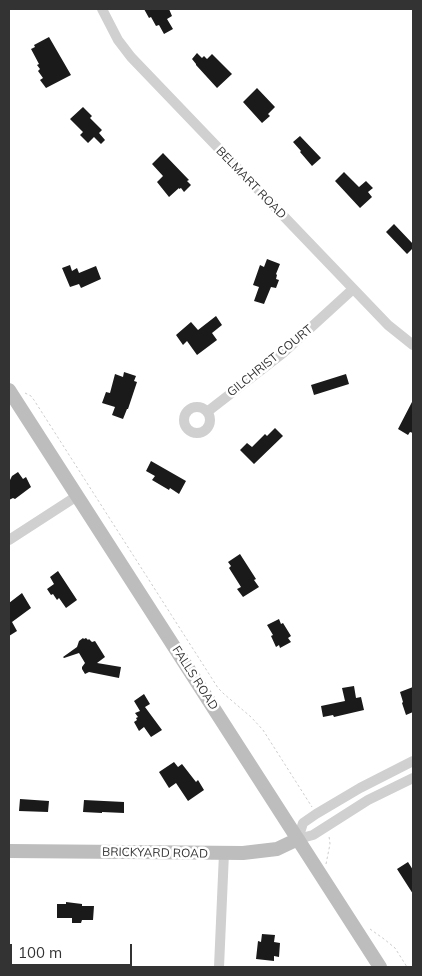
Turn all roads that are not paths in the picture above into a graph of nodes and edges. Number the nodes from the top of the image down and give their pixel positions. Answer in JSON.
{"nodes":[{"id":1,"x":102,"y":9,"type":"edge"},
{"id":2,"x":353,"y":289,"type":"junction"},
{"id":3,"x":413,"y":346,"type":"edge"},
{"id":4,"x":11,"y":393,"type":"edge"},
{"id":5,"x":207,"y":412,"type":"dead end"},
{"id":6,"x":77,"y":496,"type":"junction"},
{"id":7,"x":9,"y":540,"type":"edge"},
{"id":8,"x":413,"y":761,"type":"edge"},
{"id":9,"x":413,"y":778,"type":"edge"},
{"id":10,"x":298,"y":839,"type":"junction"},
{"id":11,"x":277,"y":849,"type":"junction"},
{"id":12,"x":9,"y":851,"type":"edge"},
{"id":13,"x":224,"y":853,"type":"junction"},
{"id":14,"x":311,"y":860,"type":"junction"},
{"id":15,"x":219,"y":967,"type":"edge"},
{"id":16,"x":380,"y":967,"type":"edge"}],
"edges":[{"from":1,"to":2,"type":"street","name":"BELMART ROAD"},
{"from":2,"to":3,"type":"street","name":"BELMART ROAD"},
{"from":2,"to":5,"type":"street","name":"GILCHRIST COURT"},
{"from":4,"to":6,"type":"main road","name":"FALLS ROAD"},
{"from":6,"to":7,"type":"street"},
{"from":6,"to":10,"type":"main road","name":"FALLS ROAD"},
{"from":8,"to":10,"type":"street"},
{"from":9,"to":10,"type":"street","name":"BRICKYARD ROAD"},
{"from":10,"to":11,"type":"main road","name":"BRICKYARD ROAD"},
{"from":10,"to":14,"type":"main road","name":"FALLS ROAD"},
{"from":11,"to":13,"type":"main road","name":"BRICKYARD ROAD"},
{"from":11,"to":14,"type":"main road"},
{"from":12,"to":13,"type":"main road","name":"BRICKYARD ROAD"},
{"from":13,"to":15,"type":"street"},
{"from":14,"to":16,"type":"main road","name":"FALLS ROAD"}]}
